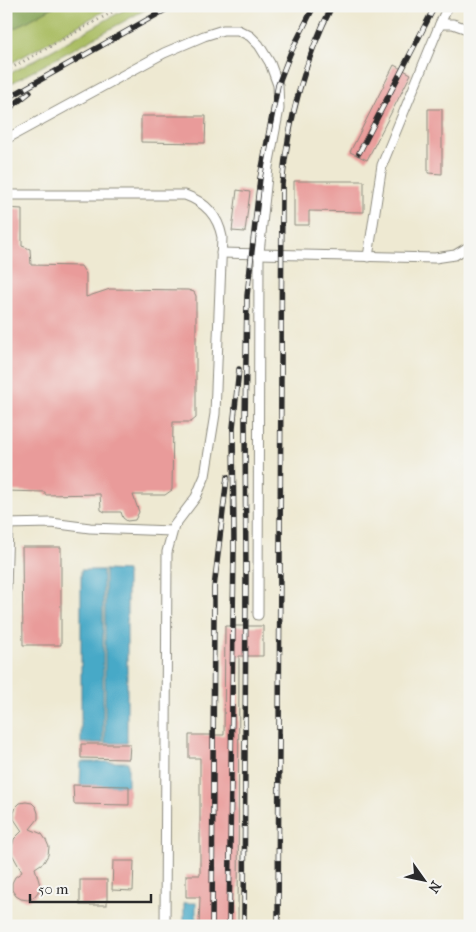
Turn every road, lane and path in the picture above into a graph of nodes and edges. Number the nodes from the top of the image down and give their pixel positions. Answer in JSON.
{"nodes":[{"id":1,"x":123,"y":6,"type":"edge"},
{"id":2,"x":448,"y":6,"type":"edge"},
{"id":3,"x":440,"y":24,"type":"junction"},
{"id":4,"x":470,"y":30,"type":"edge"},
{"id":5,"x":6,"y":71,"type":"edge"},
{"id":6,"x":6,"y":139,"type":"edge"},
{"id":7,"x":6,"y":195,"type":"edge"},
{"id":8,"x":469,"y":247,"type":"edge"},
{"id":9,"x":221,"y":254,"type":"junction"},
{"id":10,"x":259,"y":254,"type":"junction"},
{"id":11,"x":368,"y":257,"type":"junction"},
{"id":12,"x":7,"y":524,"type":"edge"},
{"id":13,"x":172,"y":531,"type":"junction"},
{"id":14,"x":6,"y":589,"type":"edge"},
{"id":15,"x":258,"y":615,"type":"dead end"},
{"id":16,"x":165,"y":926,"type":"edge"}],
"edges":[{"from":1,"to":5,"type":"path"},
{"from":2,"to":3,"type":"lane"},
{"from":3,"to":4,"type":"lane"},
{"from":3,"to":11,"type":"lane"},
{"from":6,"to":10,"type":"lane"},
{"from":7,"to":9,"type":"lane"},
{"from":8,"to":11,"type":"lane"},
{"from":9,"to":10,"type":"lane"},
{"from":9,"to":13,"type":"lane"},
{"from":10,"to":11,"type":"lane"},
{"from":10,"to":15,"type":"lane"},
{"from":12,"to":13,"type":"lane"},
{"from":12,"to":14,"type":"lane"},
{"from":13,"to":16,"type":"lane"}]}
